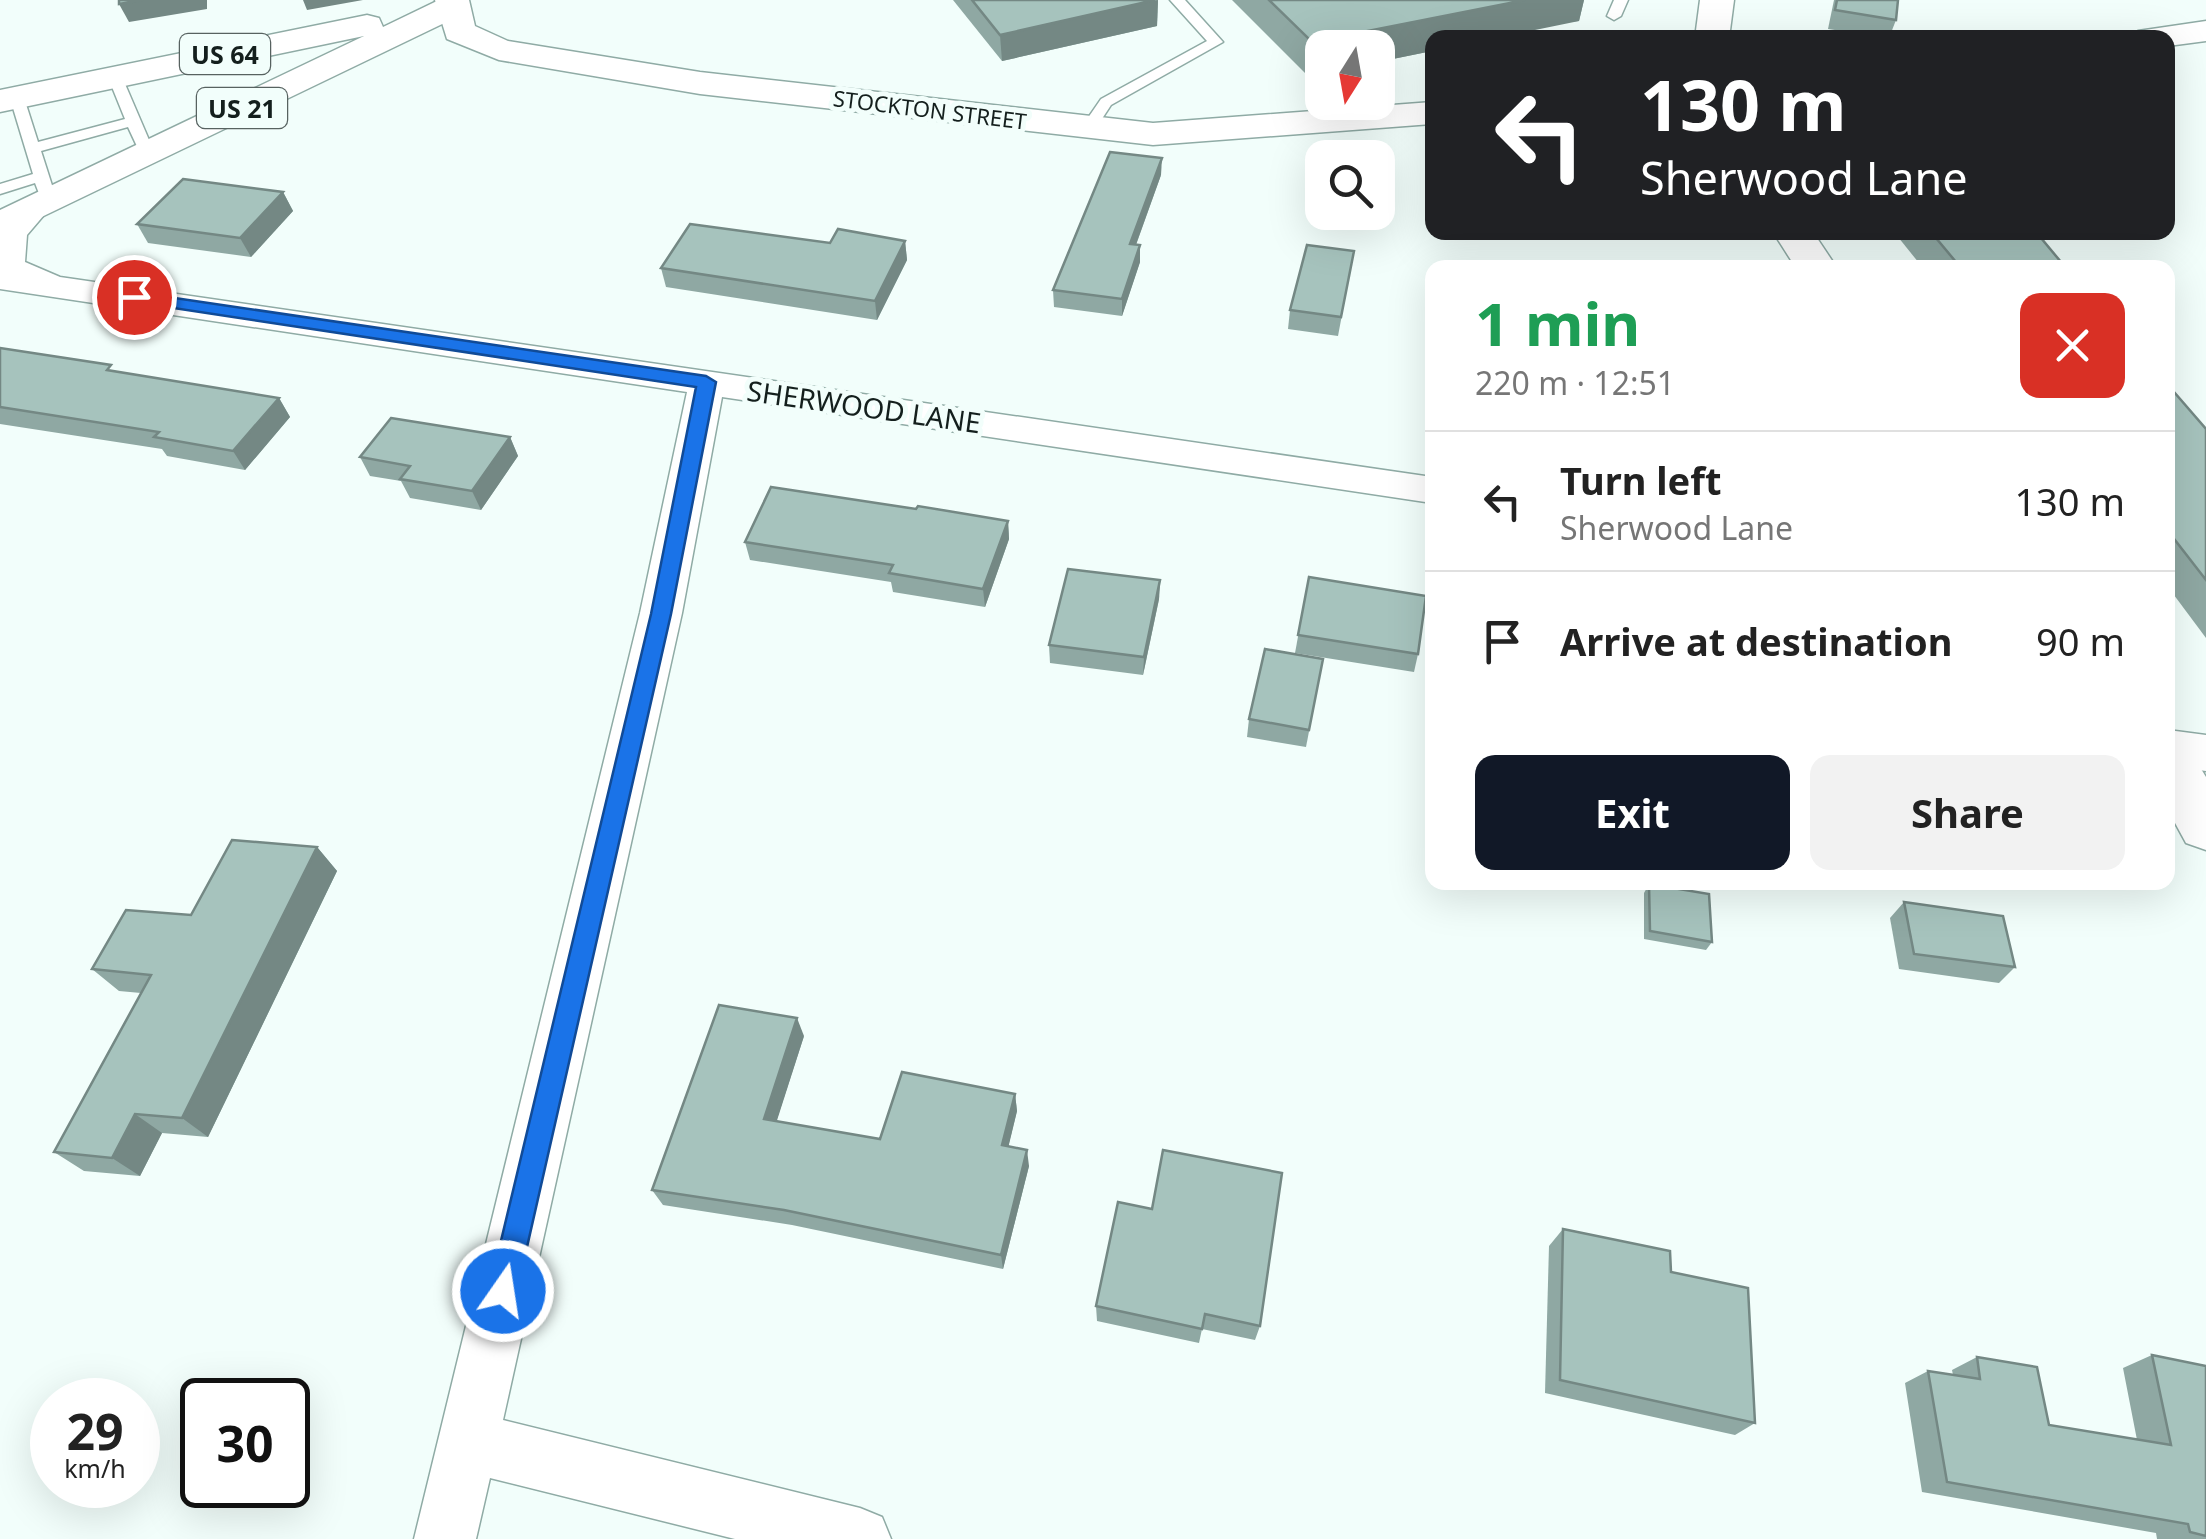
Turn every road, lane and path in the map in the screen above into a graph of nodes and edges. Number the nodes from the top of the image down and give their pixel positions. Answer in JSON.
{"nodes":[{"id":1,"x":488,"y":0,"type":"edge"},
{"id":2,"x":1177,"y":0,"type":"edge"},
{"id":3,"x":1621,"y":0,"type":"edge"},
{"id":4,"x":1717,"y":0,"type":"edge"},
{"id":5,"x":451,"y":4,"type":"edge"},
{"id":6,"x":1614,"y":16,"type":"dead end"},
{"id":7,"x":1713,"y":30,"type":"edge"},
{"id":8,"x":2206,"y":31,"type":"edge"},
{"id":9,"x":2175,"y":35,"type":"edge"},
{"id":10,"x":115,"y":77,"type":"junction"},
{"id":11,"x":13,"y":110,"type":"edge"},
{"id":12,"x":1425,"y":114,"type":"edge"},
{"id":13,"x":1089,"y":128,"type":"junction"},
{"id":14,"x":140,"y":137,"type":"junction"},
{"id":15,"x":33,"y":148,"type":"junction"},
{"id":16,"x":0,"y":188,"type":"edge"},
{"id":17,"x":31,"y":202,"type":"edge"},
{"id":18,"x":0,"y":279,"type":"edge"},
{"id":19,"x":57,"y":286,"type":"junction"},
{"id":20,"x":706,"y":382,"type":"junction"},
{"id":21,"x":1425,"y":489,"type":"edge"},
{"id":22,"x":2175,"y":749,"type":"edge"},
{"id":23,"x":2206,"y":753,"type":"edge"},
{"id":24,"x":2175,"y":774,"type":"edge"},
{"id":25,"x":2206,"y":826,"type":"edge"},
{"id":26,"x":468,"y":1442,"type":"junction"},
{"id":27,"x":444,"y":1539,"type":"edge"},
{"id":28,"x":860,"y":1539,"type":"edge"}],
"edges":[{"from":1,"to":5,"type":"street","number":"US 21"},
{"from":2,"to":13,"type":"lane"},
{"from":3,"to":6,"type":"lane"},
{"from":4,"to":7,"type":"street"},
{"from":5,"to":10,"type":"street","number":"US 64"},
{"from":5,"to":13,"type":"street","name":"STOCKTON STREET"},
{"from":5,"to":14,"type":"street","number":"US 21"},
{"from":8,"to":9,"type":"street"},
{"from":10,"to":11,"type":"street","number":"US 64"},
{"from":10,"to":14,"type":"lane"},
{"from":11,"to":15,"type":"lane"},
{"from":12,"to":13,"type":"street","name":"STOCKTON STREET"},
{"from":14,"to":15,"type":"lane"},
{"from":14,"to":17,"type":"street","number":"US 21"},
{"from":15,"to":17,"type":"lane"},
{"from":16,"to":17,"type":"lane"},
{"from":17,"to":19,"type":"street","name":"SHERWOOD LANE"},
{"from":18,"to":19,"type":"street","name":"SHERWOOD LANE"},
{"from":19,"to":20,"type":"street","name":"SHERWOOD LANE"},
{"from":20,"to":21,"type":"street","name":"SHERWOOD LANE"},
{"from":20,"to":26,"type":"street"},
{"from":22,"to":23,"type":"street"},
{"from":24,"to":25,"type":"street"},
{"from":26,"to":27,"type":"street"},
{"from":26,"to":28,"type":"street"}]}
